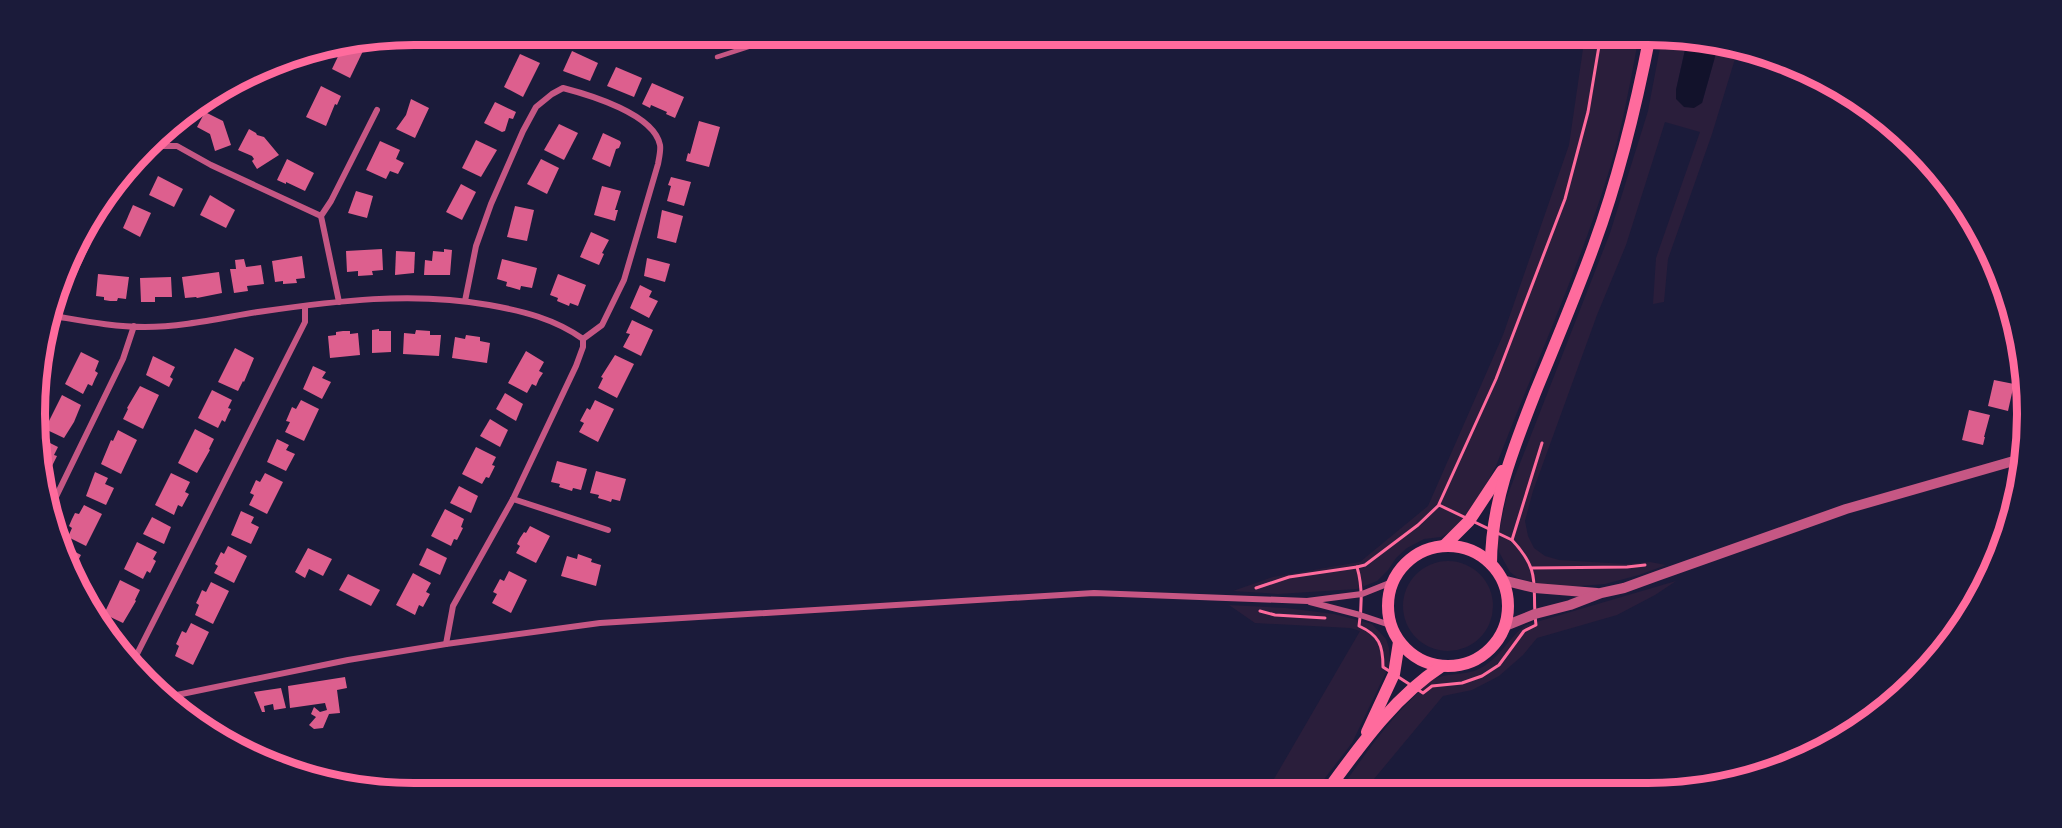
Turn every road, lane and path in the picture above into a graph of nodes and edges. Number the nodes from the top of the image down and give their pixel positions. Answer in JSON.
{"nodes":[{"id":1,"x":749,"y":45,"type":"edge"},
{"id":2,"x":1599,"y":45,"type":"edge"},
{"id":3,"x":1648,"y":45,"type":"edge"},
{"id":4,"x":717,"y":57,"type":"dead end"},
{"id":5,"x":377,"y":110,"type":"dead end"},
{"id":6,"x":162,"y":145,"type":"edge"},
{"id":7,"x":321,"y":216,"type":"junction"},
{"id":8,"x":95,"y":227,"type":"edge"},
{"id":9,"x":68,"y":286,"type":"edge"},
{"id":10,"x":465,"y":301,"type":"junction"},
{"id":11,"x":339,"y":302,"type":"junction"},
{"id":12,"x":305,"y":306,"type":"junction"},
{"id":13,"x":59,"y":316,"type":"edge"},
{"id":14,"x":134,"y":326,"type":"junction"},
{"id":15,"x":583,"y":339,"type":"junction"},
{"id":16,"x":1542,"y":443,"type":"dead end"},
{"id":17,"x":2014,"y":461,"type":"edge"},
{"id":18,"x":1508,"y":463,"type":"junction"},
{"id":19,"x":55,"y":498,"type":"edge"},
{"id":20,"x":513,"y":499,"type":"junction"},
{"id":21,"x":1439,"y":505,"type":"junction"},
{"id":22,"x":1469,"y":520,"type":"junction"},
{"id":23,"x":608,"y":530,"type":"dead end"},
{"id":24,"x":1492,"y":530,"type":"junction"},
{"id":25,"x":1512,"y":540,"type":"junction"},
{"id":26,"x":1444,"y":546,"type":"junction"},
{"id":27,"x":1491,"y":564,"type":"junction"},
{"id":28,"x":1357,"y":567,"type":"junction"},
{"id":29,"x":1532,"y":568,"type":"junction"},
{"id":30,"x":1657,"y":576,"type":"junction"},
{"id":31,"x":1502,"y":580,"type":"junction"},
{"id":32,"x":1392,"y":582,"type":"junction"},
{"id":33,"x":1535,"y":588,"type":"junction"},
{"id":34,"x":1600,"y":593,"type":"junction"},
{"id":35,"x":1362,"y":594,"type":"junction"},
{"id":36,"x":1244,"y":598,"type":"junction"},
{"id":37,"x":1307,"y":601,"type":"junction"},
{"id":38,"x":1534,"y":614,"type":"junction"},
{"id":39,"x":1360,"y":615,"type":"junction"},
{"id":40,"x":1325,"y":619,"type":"dead end"},
{"id":41,"x":1390,"y":625,"type":"junction"},
{"id":42,"x":1505,"y":626,"type":"junction"},
{"id":43,"x":1399,"y":642,"type":"junction"},
{"id":44,"x":446,"y":644,"type":"junction"},
{"id":45,"x":136,"y":656,"type":"edge"},
{"id":46,"x":1442,"y":666,"type":"junction"},
{"id":47,"x":1394,"y":674,"type":"junction"},
{"id":48,"x":1414,"y":687,"type":"junction"},
{"id":49,"x":176,"y":695,"type":"edge"},
{"id":50,"x":1361,"y":743,"type":"junction"},
{"id":51,"x":1333,"y":783,"type":"edge"}],
"edges":[{"from":1,"to":4,"type":"lane"},
{"from":2,"to":21,"type":"path"},
{"from":3,"to":18,"type":"main road"},
{"from":5,"to":7,"type":"street"},
{"from":6,"to":7,"type":"street"},
{"from":7,"to":11,"type":"street"},
{"from":8,"to":9,"type":"street"},
{"from":10,"to":11,"type":"street"},
{"from":10,"to":15,"type":"street"},
{"from":10,"to":15,"type":"street"},
{"from":11,"to":12,"type":"street"},
{"from":12,"to":14,"type":"street"},
{"from":12,"to":45,"type":"street"},
{"from":13,"to":14,"type":"street"},
{"from":14,"to":19,"type":"street"},
{"from":15,"to":20,"type":"street"},
{"from":16,"to":25,"type":"path"},
{"from":17,"to":30,"type":"street"},
{"from":18,"to":22,"type":"main road"},
{"from":18,"to":24,"type":"main road"},
{"from":20,"to":23,"type":"street"},
{"from":20,"to":44,"type":"street"},
{"from":21,"to":22,"type":"path"},
{"from":21,"to":28,"type":"path"},
{"from":22,"to":24,"type":"path"},
{"from":22,"to":26,"type":"main road"},
{"from":24,"to":25,"type":"path"},
{"from":24,"to":27,"type":"main road"},
{"from":25,"to":29,"type":"path"},
{"from":26,"to":27,"type":"main road"},
{"from":26,"to":32,"type":"main road"},
{"from":27,"to":31,"type":"main road"},
{"from":28,"to":35,"type":"path"},
{"from":28,"to":36,"type":"path"},
{"from":29,"to":30,"type":"path"},
{"from":29,"to":33,"type":"path"},
{"from":30,"to":34,"type":"street"},
{"from":31,"to":33,"type":"street"},
{"from":31,"to":42,"type":"main road"},
{"from":32,"to":35,"type":"street"},
{"from":32,"to":41,"type":"main road"},
{"from":33,"to":34,"type":"street"},
{"from":33,"to":38,"type":"path"},
{"from":34,"to":38,"type":"street"},
{"from":35,"to":37,"type":"street"},
{"from":35,"to":39,"type":"path"},
{"from":36,"to":37,"type":"street"},
{"from":36,"to":40,"type":"path"},
{"from":36,"to":44,"type":"street"},
{"from":37,"to":39,"type":"street"},
{"from":38,"to":42,"type":"street"},
{"from":38,"to":48,"type":"path"},
{"from":39,"to":41,"type":"street"},
{"from":39,"to":47,"type":"path"},
{"from":41,"to":43,"type":"main road"},
{"from":42,"to":46,"type":"main road"},
{"from":43,"to":46,"type":"main road"},
{"from":43,"to":47,"type":"main road"},
{"from":44,"to":49,"type":"street"},
{"from":46,"to":48,"type":"main road"},
{"from":47,"to":48,"type":"path"},
{"from":47,"to":50,"type":"main road"},
{"from":48,"to":50,"type":"main road"},
{"from":50,"to":51,"type":"main road"}]}
